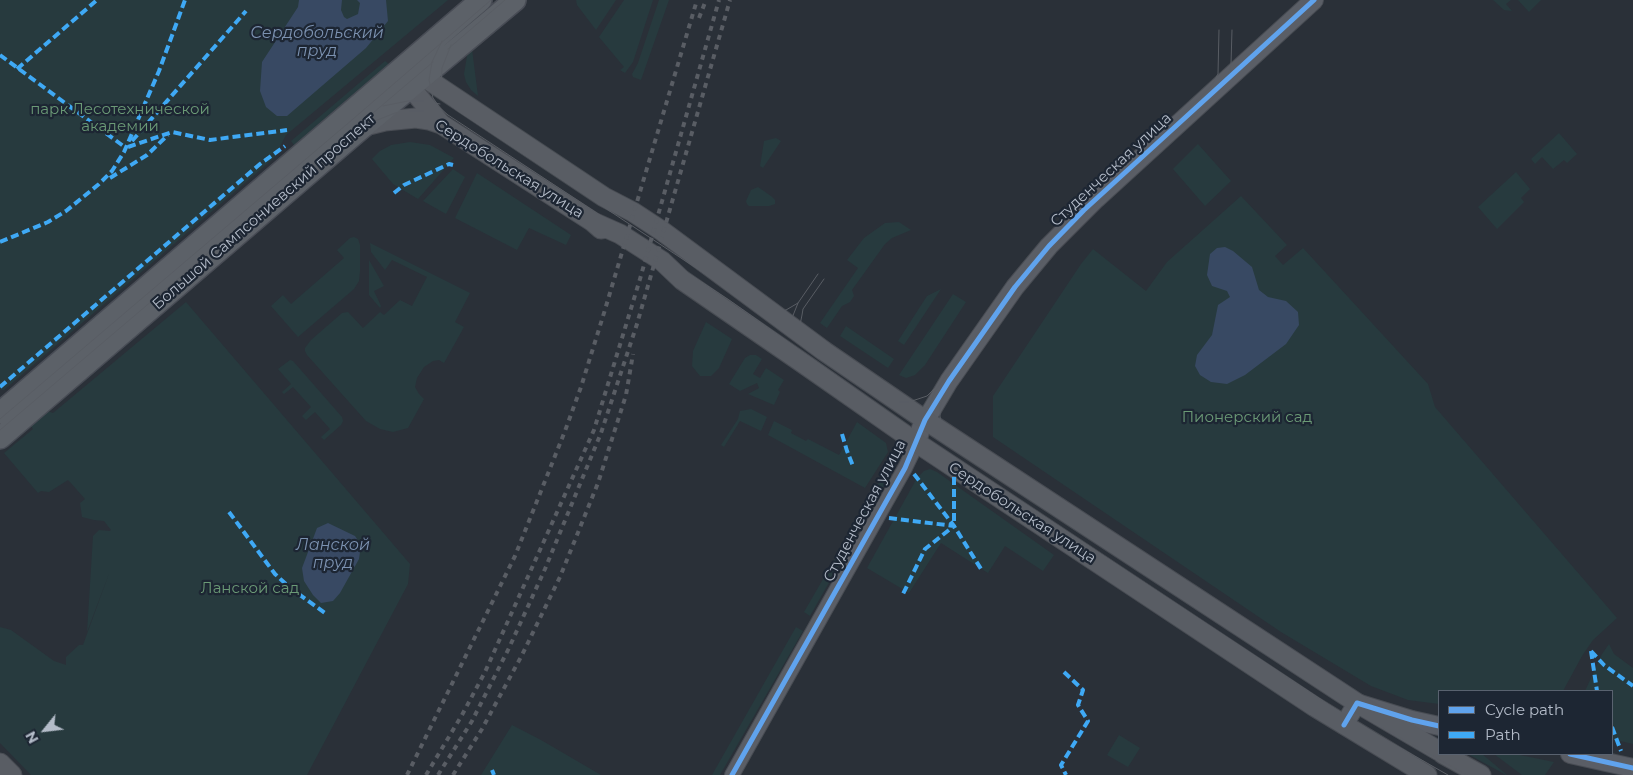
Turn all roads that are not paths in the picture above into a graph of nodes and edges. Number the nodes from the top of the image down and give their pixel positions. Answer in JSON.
{"nodes":[{"id":1,"x":481,"y":0,"type":"edge"},
{"id":2,"x":515,"y":0,"type":"edge"},
{"id":3,"x":1314,"y":0,"type":"edge"},
{"id":4,"x":411,"y":79,"type":"junction"},
{"id":5,"x":441,"y":124,"type":"junction"},
{"id":6,"x":365,"y":126,"type":"junction"},
{"id":7,"x":4,"y":418,"type":"edge"},
{"id":8,"x":926,"y":420,"type":"junction"},
{"id":9,"x":917,"y":443,"type":"junction"},
{"id":10,"x":1357,"y":703,"type":"junction"},
{"id":11,"x":1344,"y":726,"type":"junction"},
{"id":12,"x":1438,"y":726,"type":"edge"},
{"id":13,"x":1438,"y":750,"type":"edge"},
{"id":14,"x":1446,"y":755,"type":"edge"},
{"id":15,"x":1574,"y":755,"type":"edge"},
{"id":16,"x":0,"y":763,"type":"edge"},
{"id":17,"x":1633,"y":768,"type":"edge"},
{"id":18,"x":12,"y":775,"type":"edge"},
{"id":19,"x":732,"y":775,"type":"edge"},
{"id":20,"x":1427,"y":775,"type":"edge"},
{"id":21,"x":1481,"y":775,"type":"edge"}],
"edges":[{"from":1,"to":4,"type":"main road","name":"Большой Сампсониевский проспект"},
{"from":2,"to":4,"type":"main road","name":"Большой Сампсониевский проспект"},
{"from":3,"to":8,"type":"street","name":"Студенческая улица"},
{"from":4,"to":5,"type":"main road"},
{"from":4,"to":6,"type":"main road","name":"Большой Сампсониевский проспект"},
{"from":4,"to":7,"type":"main road","name":"Большой Сампсониевский проспект"},
{"from":4,"to":8,"type":"main road","name":"Сердобольская улица"},
{"from":5,"to":6,"type":"main road","name":"Сердобольская улица"},
{"from":5,"to":9,"type":"main road","name":"Сердобольская улица"},
{"from":6,"to":7,"type":"main road","name":"Большой Сампсониевский проспект"},
{"from":8,"to":9,"type":"street","name":"Студенческая улица"},
{"from":8,"to":10,"type":"main road","name":"Сердобольская улица"},
{"from":9,"to":11,"type":"main road","name":"Сердобольская улица"},
{"from":9,"to":19,"type":"street","name":"Студенческая улица"},
{"from":10,"to":11,"type":"street"},
{"from":10,"to":12,"type":"street","name":"Сердобольская улица"},
{"from":10,"to":13,"type":"main road"},
{"from":11,"to":20,"type":"main road","name":"Сердобольская улица"},
{"from":14,"to":21,"type":"main road"},
{"from":15,"to":17,"type":"street"},
{"from":16,"to":18,"type":"main road"}]}
